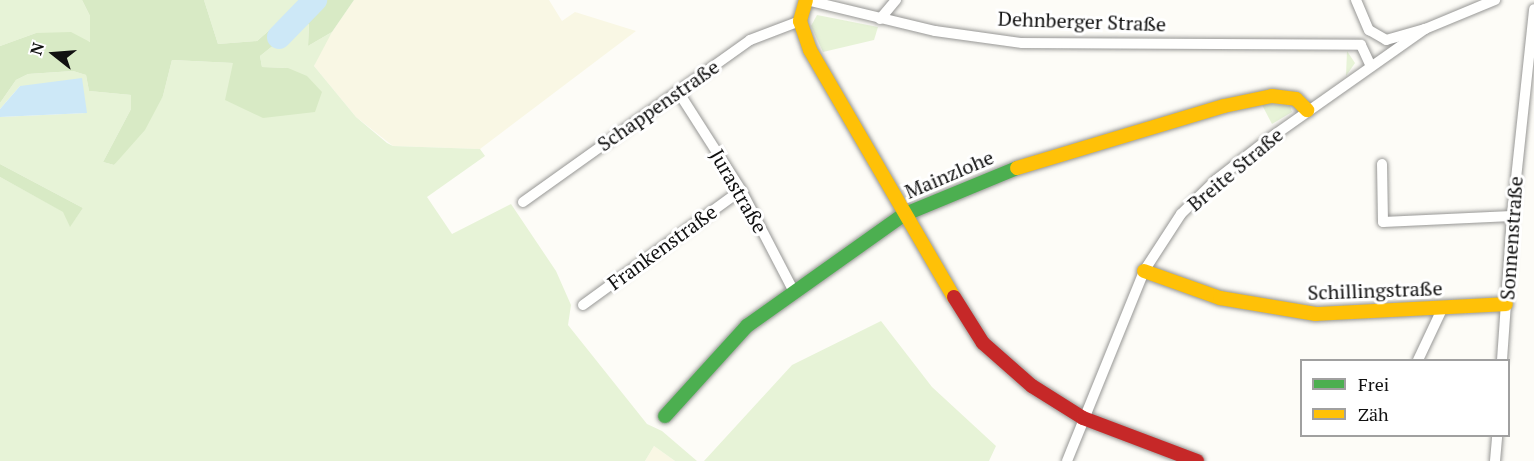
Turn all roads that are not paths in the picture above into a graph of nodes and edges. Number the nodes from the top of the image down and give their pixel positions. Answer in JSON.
{"nodes":[{"id":1,"x":806,"y":0,"type":"edge"},
{"id":2,"x":896,"y":0,"type":"edge"},
{"id":3,"x":1356,"y":0,"type":"edge"},
{"id":4,"x":1495,"y":0,"type":"edge"},
{"id":5,"x":1534,"y":9,"type":"edge"},
{"id":6,"x":880,"y":19,"type":"junction"},
{"id":7,"x":800,"y":21,"type":"junction"},
{"id":8,"x":1425,"y":29,"type":"junction"},
{"id":9,"x":1369,"y":30,"type":"junction"},
{"id":10,"x":1361,"y":45,"type":"junction"},
{"id":11,"x":1371,"y":66,"type":"junction"},
{"id":12,"x":679,"y":93,"type":"junction"},
{"id":13,"x":1308,"y":110,"type":"junction"},
{"id":14,"x":1382,"y":164,"type":"dead end"},
{"id":15,"x":741,"y":190,"type":"junction"},
{"id":16,"x":523,"y":202,"type":"dead end"},
{"id":17,"x":903,"y":215,"type":"junction"},
{"id":18,"x":1512,"y":216,"type":"junction"},
{"id":19,"x":1144,"y":271,"type":"junction"},
{"id":20,"x":794,"y":292,"type":"junction"},
{"id":21,"x":1506,"y":304,"type":"junction"},
{"id":22,"x":583,"y":305,"type":"dead end"},
{"id":23,"x":1443,"y":307,"type":"junction"},
{"id":24,"x":1418,"y":359,"type":"edge"},
{"id":25,"x":1502,"y":359,"type":"edge"},
{"id":26,"x":665,"y":416,"type":"dead end"},
{"id":27,"x":1083,"y":418,"type":"junction"},
{"id":28,"x":1497,"y":437,"type":"edge"},
{"id":29,"x":1067,"y":461,"type":"edge"},
{"id":30,"x":1197,"y":461,"type":"edge"},
{"id":31,"x":1495,"y":461,"type":"edge"}],
"edges":[{"from":1,"to":6,"type":"street","name":"Dehnberger Straße"},
{"from":1,"to":7,"type":"street"},
{"from":2,"to":6,"type":"street"},
{"from":3,"to":9,"type":"street"},
{"from":4,"to":8,"type":"street"},
{"from":5,"to":18,"type":"street","name":"Sonnenstraße"},
{"from":6,"to":10,"type":"street","name":"Dehnberger Straße"},
{"from":7,"to":12,"type":"street","name":"Schappenstraße"},
{"from":7,"to":17,"type":"street"},
{"from":8,"to":9,"type":"street"},
{"from":8,"to":11,"type":"street","name":"Breite Straße"},
{"from":9,"to":10,"type":"street"},
{"from":10,"to":11,"type":"street"},
{"from":11,"to":13,"type":"street","name":"Breite Straße"},
{"from":12,"to":15,"type":"street","name":"Jurastraße"},
{"from":12,"to":16,"type":"street","name":"Schappenstraße"},
{"from":13,"to":17,"type":"street","name":"Mainzlohe"},
{"from":13,"to":19,"type":"street","name":"Breite Straße"},
{"from":14,"to":18,"type":"street"},
{"from":15,"to":20,"type":"street","name":"Jurastraße"},
{"from":15,"to":22,"type":"street","name":"Frankenstraße"},
{"from":17,"to":20,"type":"street","name":"Mainzlohe"},
{"from":17,"to":27,"type":"street"},
{"from":18,"to":21,"type":"street","name":"Sonnenstraße"},
{"from":19,"to":23,"type":"street","name":"Schillingstraße"},
{"from":19,"to":27,"type":"street","name":"Breite Straße"},
{"from":20,"to":26,"type":"street","name":"Mainzlohe"},
{"from":21,"to":23,"type":"street","name":"Schillingstraße"},
{"from":21,"to":25,"type":"street","name":"Sonnenstraße"},
{"from":23,"to":24,"type":"street"},
{"from":27,"to":29,"type":"street","name":"Breite Straße"},
{"from":27,"to":30,"type":"street"},
{"from":28,"to":31,"type":"street"}]}
